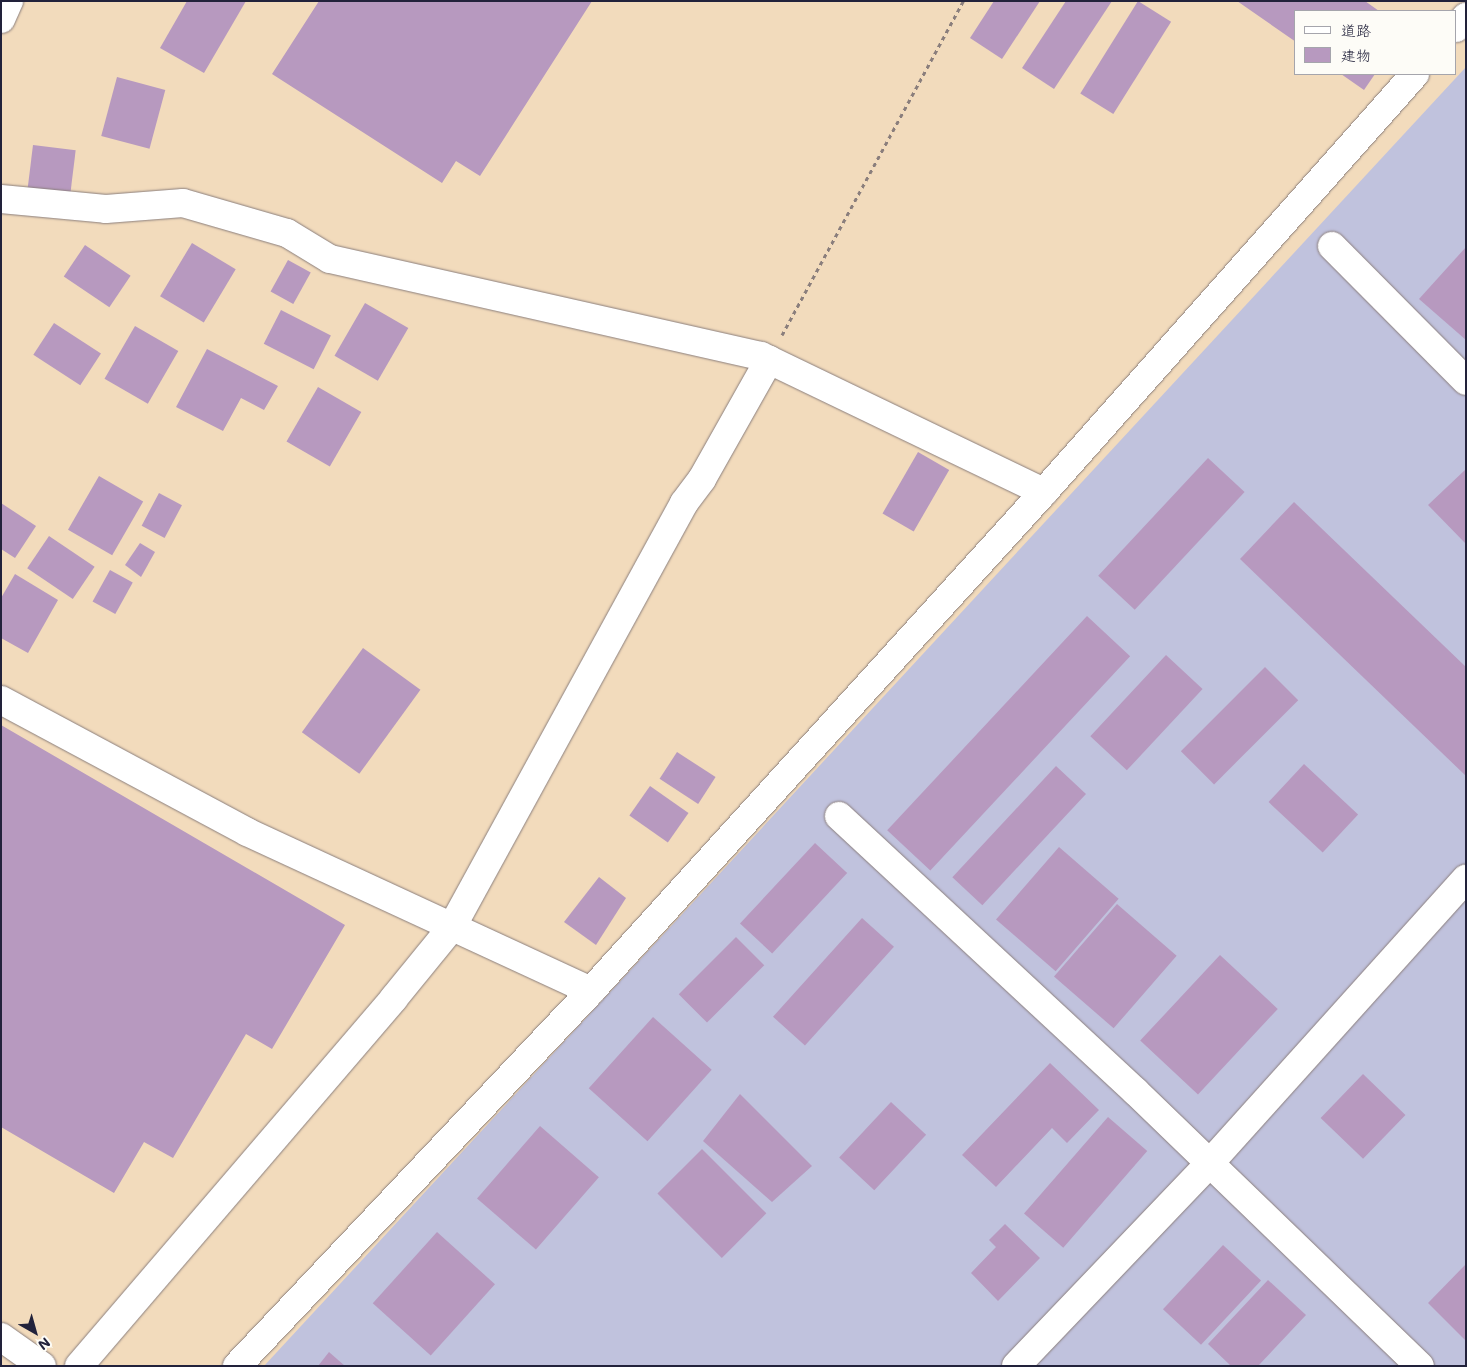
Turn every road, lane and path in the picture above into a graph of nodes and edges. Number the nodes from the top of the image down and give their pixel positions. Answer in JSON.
{"nodes":[{"id":1,"x":9,"y":1,"type":"edge"},
{"id":2,"x":963,"y":1,"type":"edge"},
{"id":3,"x":1466,"y":17,"type":"edge"},
{"id":4,"x":1,"y":20,"type":"edge"},
{"id":5,"x":1457,"y":27,"type":"edge"},
{"id":6,"x":1414,"y":75,"type":"edge"},
{"id":7,"x":1,"y":199,"type":"edge"},
{"id":8,"x":1332,"y":246,"type":"dead end"},
{"id":9,"x":769,"y":360,"type":"junction"},
{"id":10,"x":1466,"y":381,"type":"edge"},
{"id":11,"x":1044,"y":492,"type":"junction"},
{"id":12,"x":1,"y":700,"type":"edge"},
{"id":13,"x":839,"y":816,"type":"dead end"},
{"id":14,"x":1466,"y":879,"type":"edge"},
{"id":15,"x":452,"y":927,"type":"junction"},
{"id":16,"x":591,"y":991,"type":"junction"},
{"id":17,"x":1209,"y":1164,"type":"junction"},
{"id":18,"x":1,"y":1337,"type":"edge"},
{"id":19,"x":42,"y":1366,"type":"edge"},
{"id":20,"x":79,"y":1366,"type":"edge"},
{"id":21,"x":237,"y":1366,"type":"edge"},
{"id":22,"x":1016,"y":1366,"type":"edge"},
{"id":23,"x":1420,"y":1366,"type":"edge"}],
"edges":[{"from":1,"to":4,"type":"street"},
{"from":2,"to":9,"type":"path"},
{"from":3,"to":5,"type":"street"},
{"from":6,"to":11,"type":"street"},
{"from":7,"to":9,"type":"street"},
{"from":8,"to":10,"type":"street"},
{"from":9,"to":11,"type":"street"},
{"from":9,"to":15,"type":"street"},
{"from":11,"to":16,"type":"street"},
{"from":12,"to":15,"type":"street"},
{"from":13,"to":17,"type":"street"},
{"from":14,"to":17,"type":"street"},
{"from":15,"to":16,"type":"street"},
{"from":15,"to":20,"type":"street"},
{"from":16,"to":21,"type":"street"},
{"from":17,"to":22,"type":"street"},
{"from":17,"to":23,"type":"street"},
{"from":18,"to":19,"type":"street"}]}
